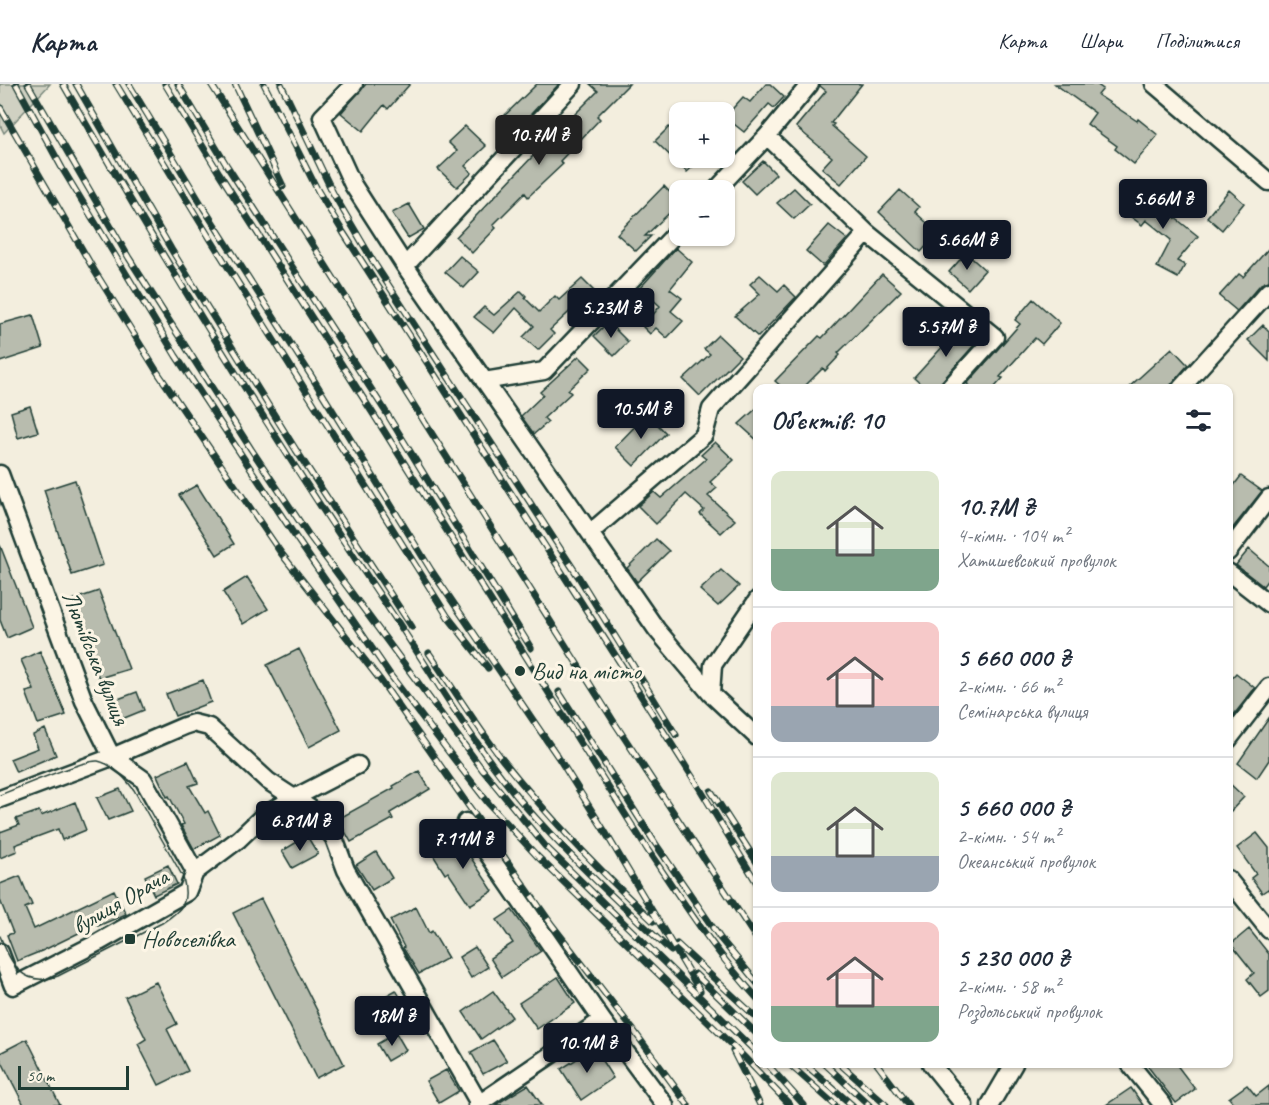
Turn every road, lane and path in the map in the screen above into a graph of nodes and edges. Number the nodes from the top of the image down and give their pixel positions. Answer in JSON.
{"nodes":[{"id":1,"x":354,"y":84,"type":"edge"},
{"id":2,"x":573,"y":84,"type":"edge"},
{"id":3,"x":810,"y":84,"type":"edge"},
{"id":4,"x":1154,"y":84,"type":"edge"},
{"id":5,"x":767,"y":136,"type":"junction"},
{"id":6,"x":725,"y":180,"type":"edge"},
{"id":7,"x":1269,"y":182,"type":"edge"},
{"id":8,"x":867,"y":233,"type":"junction"},
{"id":9,"x":669,"y":240,"type":"edge"},
{"id":10,"x":405,"y":266,"type":"junction"},
{"id":11,"x":1269,"y":291,"type":"edge"},
{"id":12,"x":484,"y":381,"type":"junction"},
{"id":13,"x":953,"y":384,"type":"edge"},
{"id":14,"x":1185,"y":384,"type":"edge"},
{"id":15,"x":0,"y":474,"type":"edge"},
{"id":16,"x":1269,"y":498,"type":"edge"},
{"id":17,"x":591,"y":532,"type":"junction"},
{"id":18,"x":1233,"y":545,"type":"edge"},
{"id":19,"x":1233,"y":576,"type":"edge"},
{"id":20,"x":1269,"y":604,"type":"edge"},
{"id":21,"x":753,"y":606,"type":"edge"},
{"id":22,"x":1269,"y":687,"type":"edge"},
{"id":23,"x":711,"y":694,"type":"junction"},
{"id":24,"x":753,"y":733,"type":"edge"},
{"id":25,"x":1233,"y":734,"type":"edge"},
{"id":26,"x":112,"y":757,"type":"junction"},
{"id":27,"x":358,"y":765,"type":"dead end"},
{"id":28,"x":294,"y":798,"type":"junction"},
{"id":29,"x":0,"y":799,"type":"edge"},
{"id":30,"x":466,"y":822,"type":"dead end"},
{"id":31,"x":195,"y":873,"type":"junction"},
{"id":32,"x":1233,"y":885,"type":"edge"},
{"id":33,"x":1269,"y":930,"type":"edge"},
{"id":34,"x":0,"y":952,"type":"edge"},
{"id":35,"x":602,"y":1020,"type":"junction"},
{"id":36,"x":935,"y":1068,"type":"edge"},
{"id":37,"x":1012,"y":1068,"type":"edge"},
{"id":38,"x":1133,"y":1068,"type":"edge"},
{"id":39,"x":479,"y":1105,"type":"edge"},
{"id":40,"x":665,"y":1105,"type":"edge"},
{"id":41,"x":964,"y":1105,"type":"edge"},
{"id":42,"x":990,"y":1105,"type":"edge"},
{"id":43,"x":1163,"y":1105,"type":"edge"}],
"edges":[{"from":1,"to":10,"type":"street"},
{"from":2,"to":10,"type":"street"},
{"from":3,"to":5,"type":"street"},
{"from":4,"to":7,"type":"street"},
{"from":5,"to":6,"type":"street"},
{"from":5,"to":8,"type":"street"},
{"from":8,"to":13,"type":"street"},
{"from":8,"to":17,"type":"street"},
{"from":9,"to":12,"type":"street"},
{"from":10,"to":12,"type":"street"},
{"from":11,"to":14,"type":"street"},
{"from":12,"to":17,"type":"street"},
{"from":15,"to":26,"type":"street","name":"Лютівська вулиця"},
{"from":16,"to":18,"type":"street"},
{"from":17,"to":23,"type":"street"},
{"from":19,"to":20,"type":"street"},
{"from":21,"to":23,"type":"street"},
{"from":22,"to":25,"type":"street"},
{"from":23,"to":24,"type":"street"},
{"from":26,"to":28,"type":"street"},
{"from":26,"to":29,"type":"street"},
{"from":26,"to":31,"type":"street","name":"Лютівська вулиця"},
{"from":27,"to":28,"type":"street","name":"вулиця Орача"},
{"from":28,"to":31,"type":"street","name":"вулиця Орача"},
{"from":28,"to":39,"type":"street"},
{"from":30,"to":35,"type":"street"},
{"from":31,"to":34,"type":"street","name":"вулиця Орача"},
{"from":32,"to":33,"type":"street"},
{"from":35,"to":39,"type":"street"},
{"from":35,"to":40,"type":"street"},
{"from":36,"to":41,"type":"street"},
{"from":37,"to":42,"type":"street"},
{"from":38,"to":43,"type":"street"}]}
